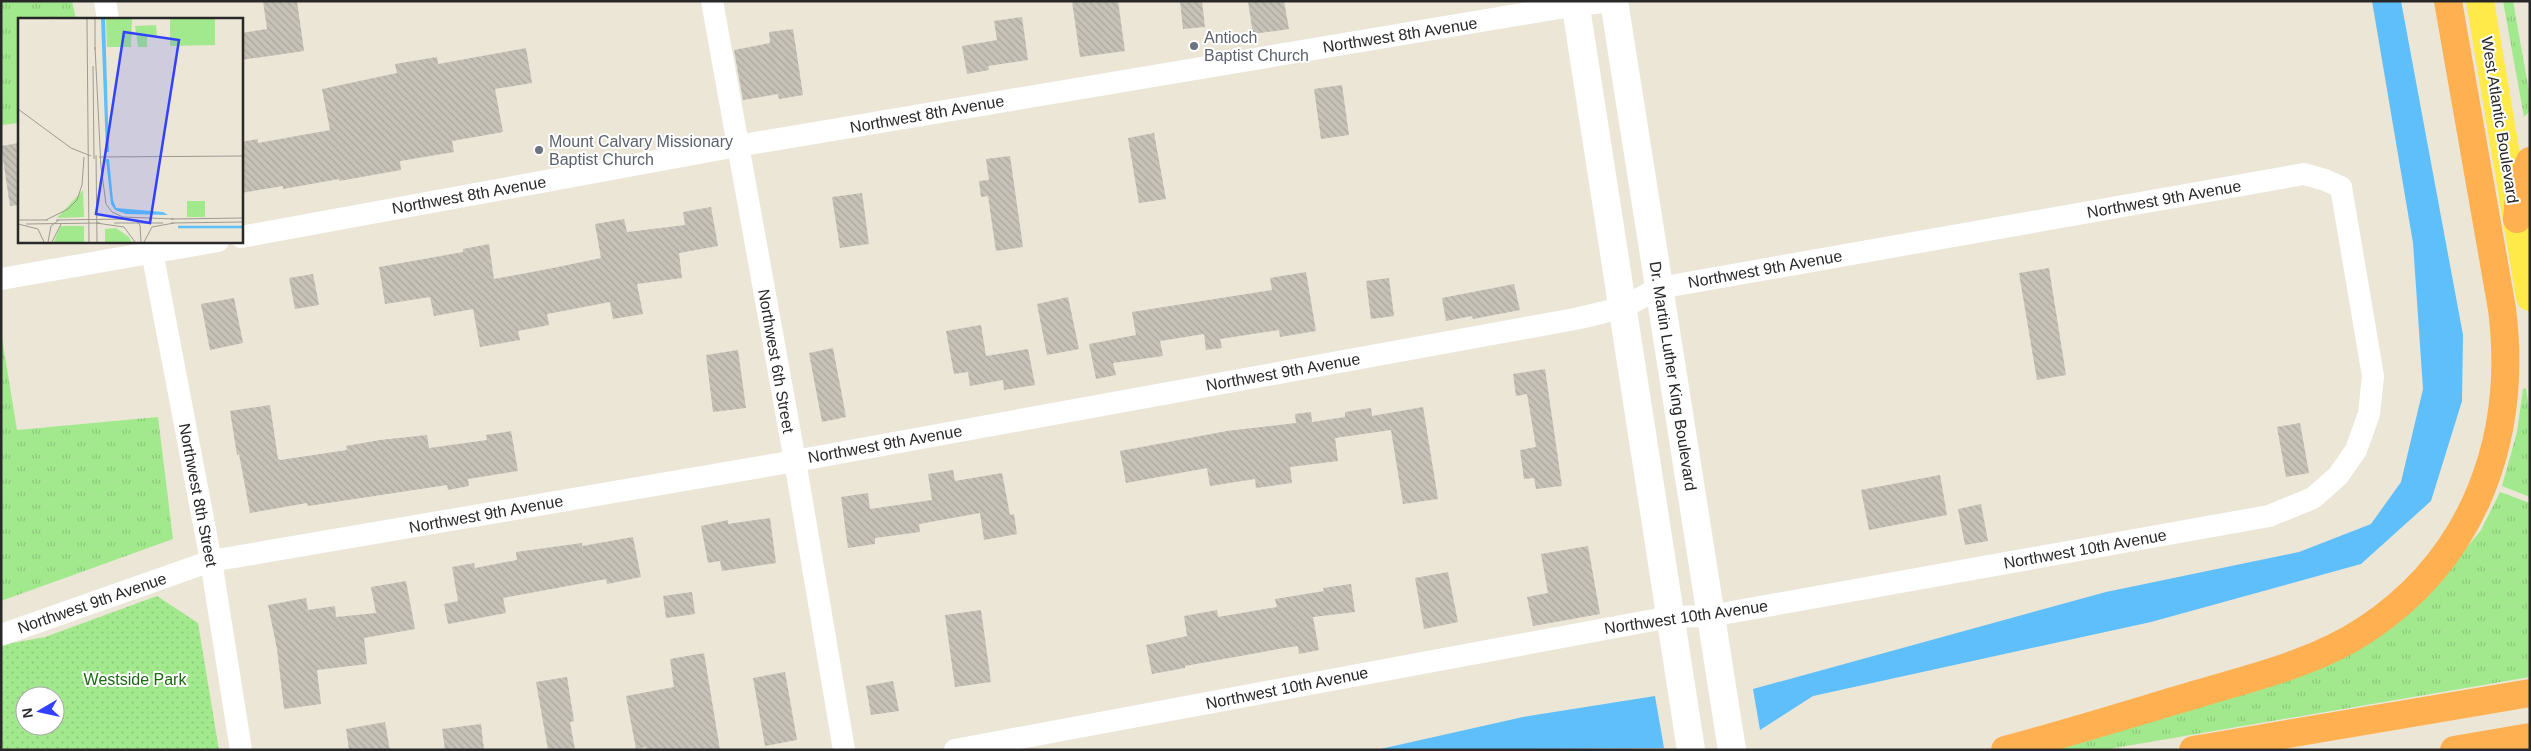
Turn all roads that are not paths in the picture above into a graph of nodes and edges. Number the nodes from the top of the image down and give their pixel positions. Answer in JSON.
{"nodes":[{"id":1,"x":105,"y":1,"type":"edge"},
{"id":2,"x":712,"y":1,"type":"edge"},
{"id":3,"x":1614,"y":1,"type":"edge"},
{"id":4,"x":2448,"y":1,"type":"edge"},
{"id":5,"x":2480,"y":1,"type":"edge"},
{"id":6,"x":1575,"y":3,"type":"edge"},
{"id":7,"x":108,"y":18,"type":"edge"},
{"id":8,"x":737,"y":146,"type":"junction"},
{"id":9,"x":2530,"y":161,"type":"edge"},
{"id":10,"x":2517,"y":219,"type":"junction"},
{"id":11,"x":242,"y":237,"type":"edge"},
{"id":12,"x":207,"y":242,"type":"edge"},
{"id":13,"x":150,"y":247,"type":"edge"},
{"id":14,"x":1,"y":279,"type":"edge"},
{"id":15,"x":1659,"y":288,"type":"junction"},
{"id":16,"x":2530,"y":297,"type":"edge"},
{"id":17,"x":1622,"y":308,"type":"junction"},
{"id":18,"x":2369,"y":414,"type":"joint"},
{"id":19,"x":795,"y":460,"type":"junction"},
{"id":20,"x":211,"y":562,"type":"junction"},
{"id":21,"x":1710,"y":616,"type":"junction"},
{"id":22,"x":1670,"y":617,"type":"junction"},
{"id":23,"x":1,"y":635,"type":"edge"},
{"id":24,"x":2526,"y":694,"type":"edge"},
{"id":25,"x":2530,"y":737,"type":"edge"},
{"id":26,"x":241,"y":750,"type":"edge"},
{"id":27,"x":844,"y":750,"type":"edge"},
{"id":28,"x":955,"y":750,"type":"edge"},
{"id":29,"x":1691,"y":750,"type":"edge"},
{"id":30,"x":1732,"y":750,"type":"edge"},
{"id":31,"x":2005,"y":750,"type":"edge"},
{"id":32,"x":2192,"y":750,"type":"edge"},
{"id":33,"x":2454,"y":750,"type":"edge"}],
"edges":[{"from":1,"to":7,"type":"street"},
{"from":2,"to":8,"type":"street","name":"Northwest 6th Street"},
{"from":3,"to":6,"type":"street","name":"Northwest 8th Avenue"},
{"from":3,"to":15,"type":"main road","name":"Dr. Martin Luther King Boulevard"},
{"from":4,"to":31,"type":"highway"},
{"from":5,"to":10,"type":"main road","name":"West Atlantic Boulevard"},
{"from":6,"to":8,"type":"street","name":"Northwest 8th Avenue"},
{"from":6,"to":17,"type":"main road"},
{"from":8,"to":11,"type":"street","name":"Northwest 8th Avenue"},
{"from":8,"to":19,"type":"street","name":"Northwest 6th Street"},
{"from":9,"to":10,"type":"highway"},
{"from":10,"to":16,"type":"main road","name":"West Atlantic Boulevard"},
{"from":12,"to":13,"type":"street"},
{"from":13,"to":14,"type":"street"},
{"from":13,"to":20,"type":"street","name":"Northwest 8th Street"},
{"from":15,"to":17,"type":"street","name":"Northwest 9th Avenue"},
{"from":15,"to":18,"type":"street","name":"Northwest 9th Avenue"},
{"from":15,"to":21,"type":"main road","name":"Dr. Martin Luther King Boulevard"},
{"from":17,"to":19,"type":"street","name":"Northwest 9th Avenue"},
{"from":17,"to":22,"type":"main road"},
{"from":18,"to":21,"type":"street","name":"Northwest 10th Avenue"},
{"from":19,"to":20,"type":"street","name":"Northwest 9th Avenue"},
{"from":19,"to":27,"type":"street","name":"Northwest 6th Street"},
{"from":20,"to":23,"type":"street","name":"Northwest 9th Avenue"},
{"from":20,"to":26,"type":"street","name":"Northwest 8th Street"},
{"from":21,"to":22,"type":"street","name":"Northwest 10th Avenue"},
{"from":21,"to":30,"type":"main road","name":"Dr. Martin Luther King Boulevard"},
{"from":22,"to":28,"type":"street","name":"Northwest 10th Avenue"},
{"from":22,"to":29,"type":"main road"},
{"from":24,"to":32,"type":"highway"},
{"from":25,"to":33,"type":"highway"}]}
